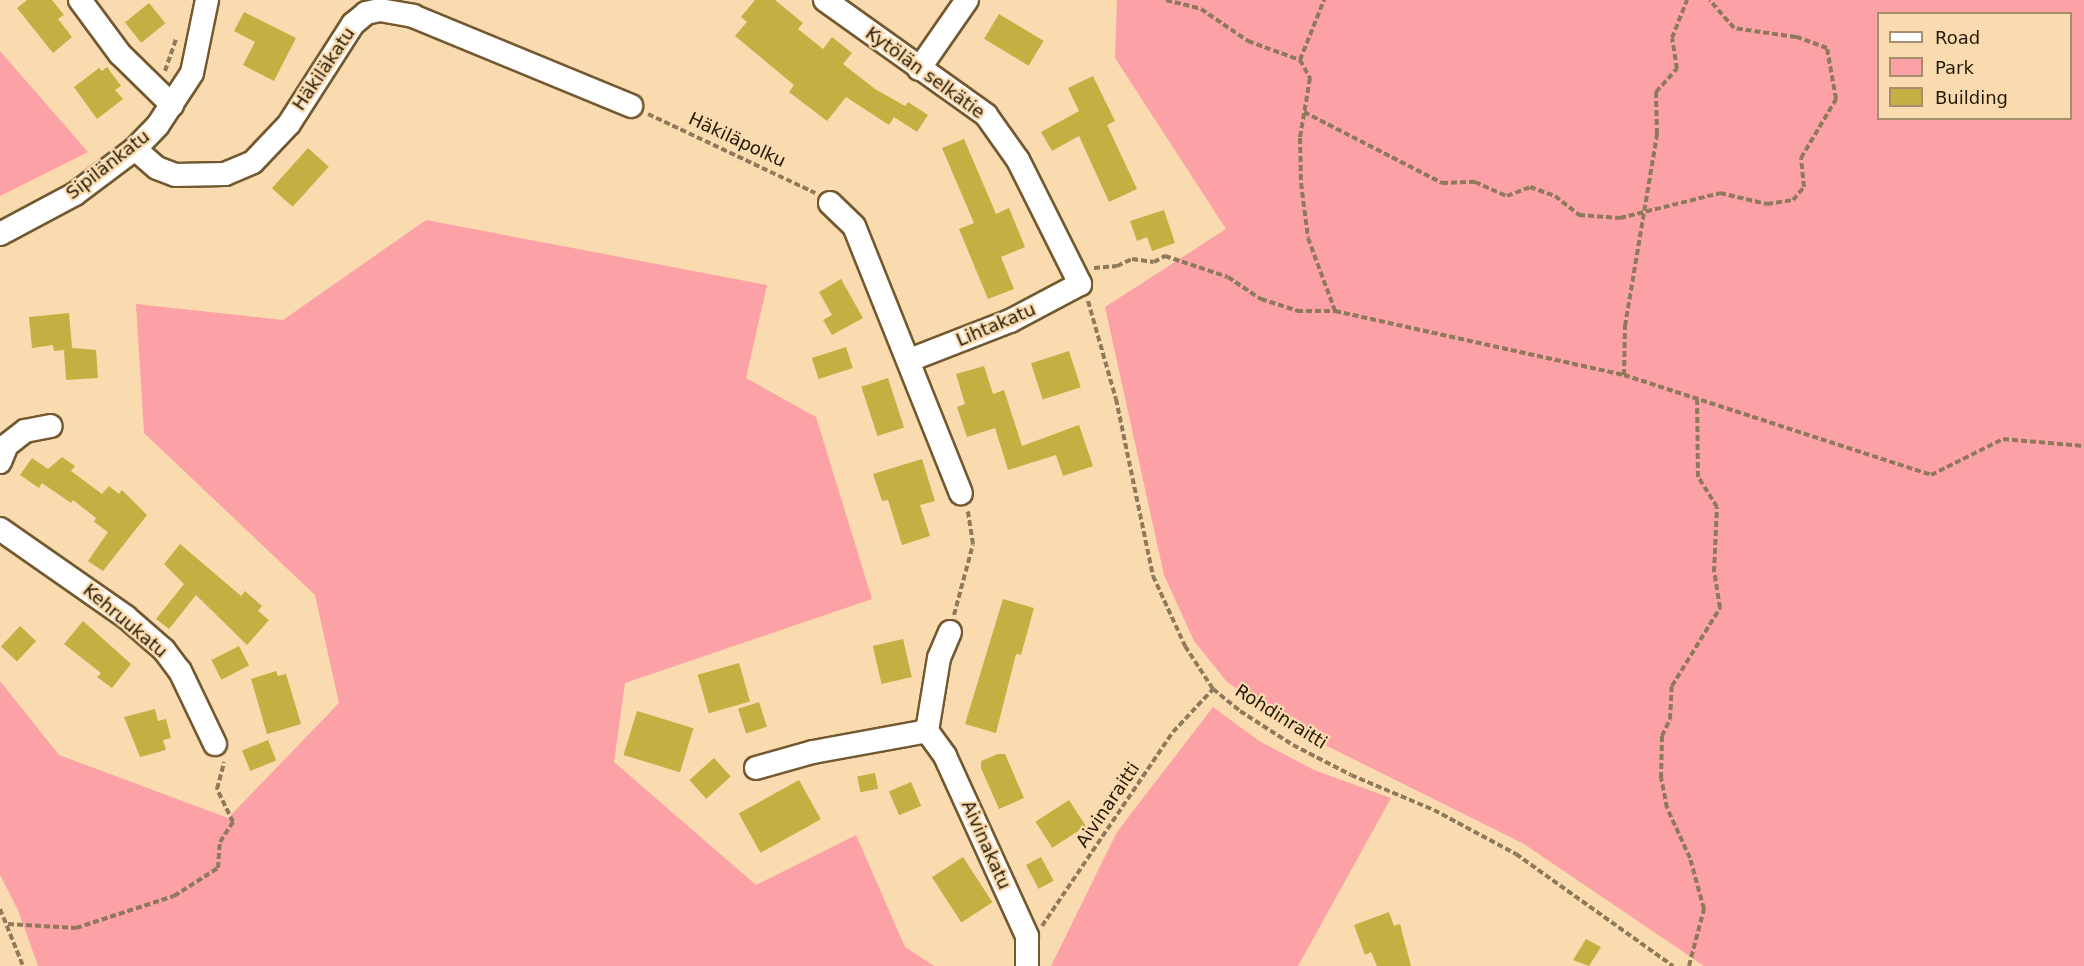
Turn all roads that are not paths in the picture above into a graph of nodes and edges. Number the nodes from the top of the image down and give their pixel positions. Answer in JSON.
{"nodes":[{"id":1,"x":80,"y":0,"type":"edge"},
{"id":2,"x":207,"y":0,"type":"edge"},
{"id":3,"x":825,"y":0,"type":"edge"},
{"id":4,"x":967,"y":0,"type":"edge"},
{"id":5,"x":919,"y":69,"type":"junction"},
{"id":6,"x":164,"y":98,"type":"junction"},
{"id":7,"x":631,"y":106,"type":"road end"},
{"id":8,"x":135,"y":149,"type":"junction"},
{"id":9,"x":830,"y":203,"type":"road end"},
{"id":10,"x":0,"y":234,"type":"edge"},
{"id":11,"x":1085,"y":276,"type":"joint"},
{"id":12,"x":910,"y":360,"type":"junction"},
{"id":13,"x":51,"y":426,"type":"dead end"},
{"id":14,"x":0,"y":462,"type":"edge"},
{"id":15,"x":961,"y":493,"type":"road end"},
{"id":16,"x":0,"y":529,"type":"edge"},
{"id":17,"x":950,"y":632,"type":"road end"},
{"id":18,"x":927,"y":731,"type":"junction"},
{"id":19,"x":215,"y":744,"type":"road end"},
{"id":20,"x":756,"y":768,"type":"dead end"},
{"id":21,"x":1027,"y":966,"type":"edge"}],
"edges":[{"from":1,"to":6,"type":"street"},
{"from":2,"to":6,"type":"street","name":"Sipilänkatu"},
{"from":3,"to":5,"type":"street","name":"Kytölän selkätie"},
{"from":4,"to":5,"type":"street"},
{"from":5,"to":11,"type":"street","name":"Kytölän selkätie"},
{"from":6,"to":8,"type":"street","name":"Sipilänkatu"},
{"from":7,"to":8,"type":"street","name":"Häkiläkatu"},
{"from":8,"to":10,"type":"street","name":"Sipilänkatu"},
{"from":9,"to":12,"type":"street"},
{"from":11,"to":12,"type":"street","name":"Lihtakatu"},
{"from":12,"to":15,"type":"street"},
{"from":13,"to":14,"type":"street"},
{"from":16,"to":19,"type":"street","name":"Kehruukatu"},
{"from":17,"to":18,"type":"street"},
{"from":18,"to":20,"type":"street"},
{"from":18,"to":21,"type":"street","name":"Aivinakatu"}]}
